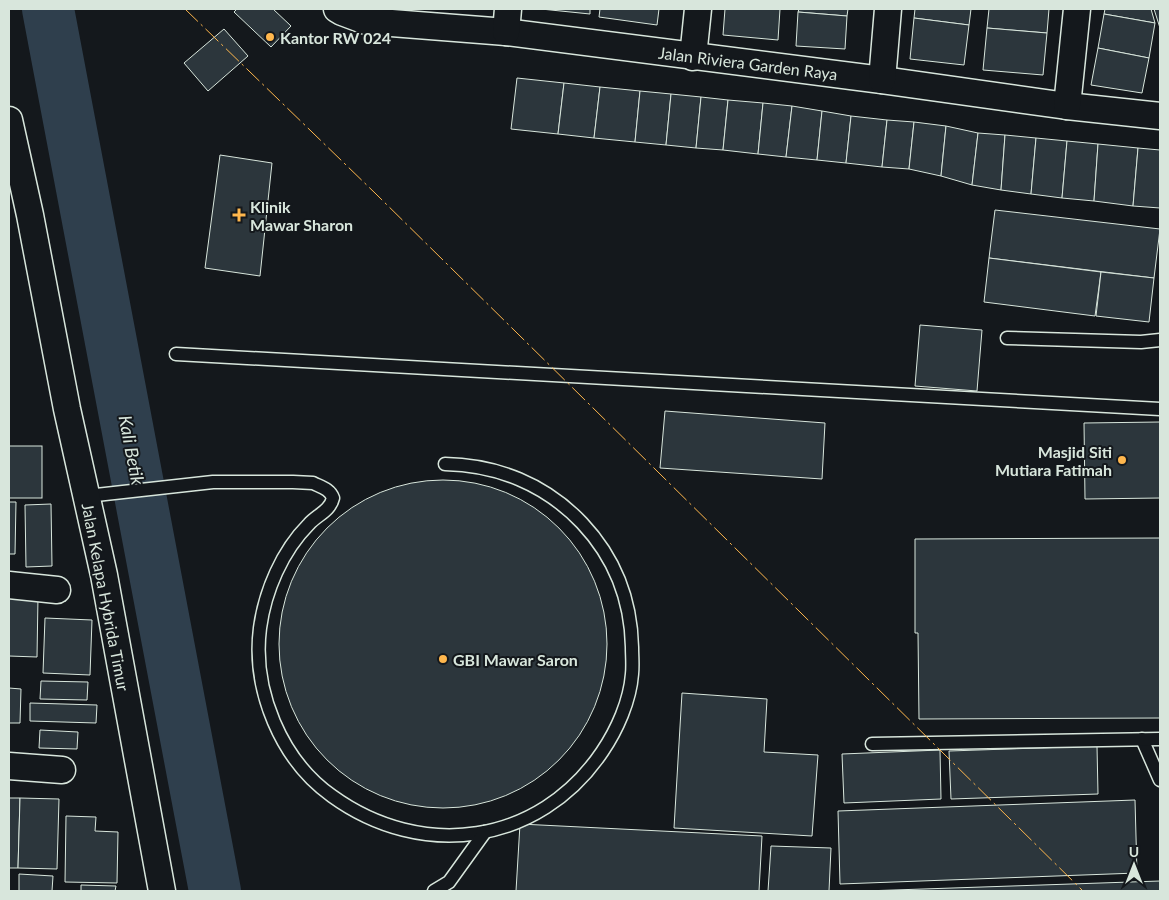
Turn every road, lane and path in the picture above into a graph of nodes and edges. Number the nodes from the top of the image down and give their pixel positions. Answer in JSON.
{"nodes":[{"id":1,"x":337,"y":9,"type":"edge"},
{"id":2,"x":698,"y":9,"type":"edge"},
{"id":3,"x":888,"y":9,"type":"edge"},
{"id":4,"x":1077,"y":9,"type":"edge"},
{"id":5,"x":507,"y":21,"type":"edge"},
{"id":6,"x":692,"y":57,"type":"junction"},
{"id":7,"x":882,"y":80,"type":"junction"},
{"id":8,"x":1067,"y":106,"type":"junction"},
{"id":9,"x":1160,"y":116,"type":"edge"},
{"id":10,"x":9,"y":120,"type":"edge"},
{"id":11,"x":1007,"y":338,"type":"dead end"},
{"id":12,"x":1160,"y":340,"type":"edge"},
{"id":13,"x":176,"y":354,"type":"dead end"},
{"id":14,"x":1160,"y":409,"type":"edge"},
{"id":15,"x":445,"y":464,"type":"dead end"},
{"id":16,"x":97,"y":495,"type":"junction"},
{"id":17,"x":9,"y":585,"type":"edge"},
{"id":18,"x":57,"y":590,"type":"dead end"},
{"id":19,"x":1142,"y":739,"type":"junction"},
{"id":20,"x":1160,"y":739,"type":"edge"},
{"id":21,"x":872,"y":744,"type":"dead end"},
{"id":22,"x":9,"y":766,"type":"edge"},
{"id":23,"x":62,"y":770,"type":"dead end"},
{"id":24,"x":1160,"y":780,"type":"edge"},
{"id":25,"x":485,"y":832,"type":"junction"},
{"id":26,"x":162,"y":891,"type":"edge"},
{"id":27,"x":434,"y":891,"type":"edge"}],
"edges":[{"from":1,"to":5,"type":"street","name":"Jalan Riviera Garden Raya"},
{"from":2,"to":6,"type":"street"},
{"from":3,"to":7,"type":"street"},
{"from":4,"to":8,"type":"street"},
{"from":5,"to":6,"type":"street","name":"Jalan Riviera Garden Raya"},
{"from":6,"to":7,"type":"street","name":"Jalan Riviera Garden Raya"},
{"from":7,"to":8,"type":"street","name":"Jalan Riviera Garden Raya"},
{"from":8,"to":9,"type":"street","name":"Jalan Riviera Garden Raya"},
{"from":10,"to":16,"type":"street","name":"Jalan Kelapa Hybrida Timur"},
{"from":11,"to":12,"type":"lane"},
{"from":13,"to":14,"type":"lane"},
{"from":15,"to":25,"type":"lane"},
{"from":16,"to":25,"type":"lane"},
{"from":16,"to":26,"type":"street","name":"Jalan Kelapa Hybrida Timur"},
{"from":17,"to":18,"type":"street"},
{"from":19,"to":20,"type":"lane"},
{"from":19,"to":21,"type":"lane"},
{"from":19,"to":24,"type":"lane"},
{"from":22,"to":23,"type":"street"},
{"from":25,"to":27,"type":"lane"}]}
